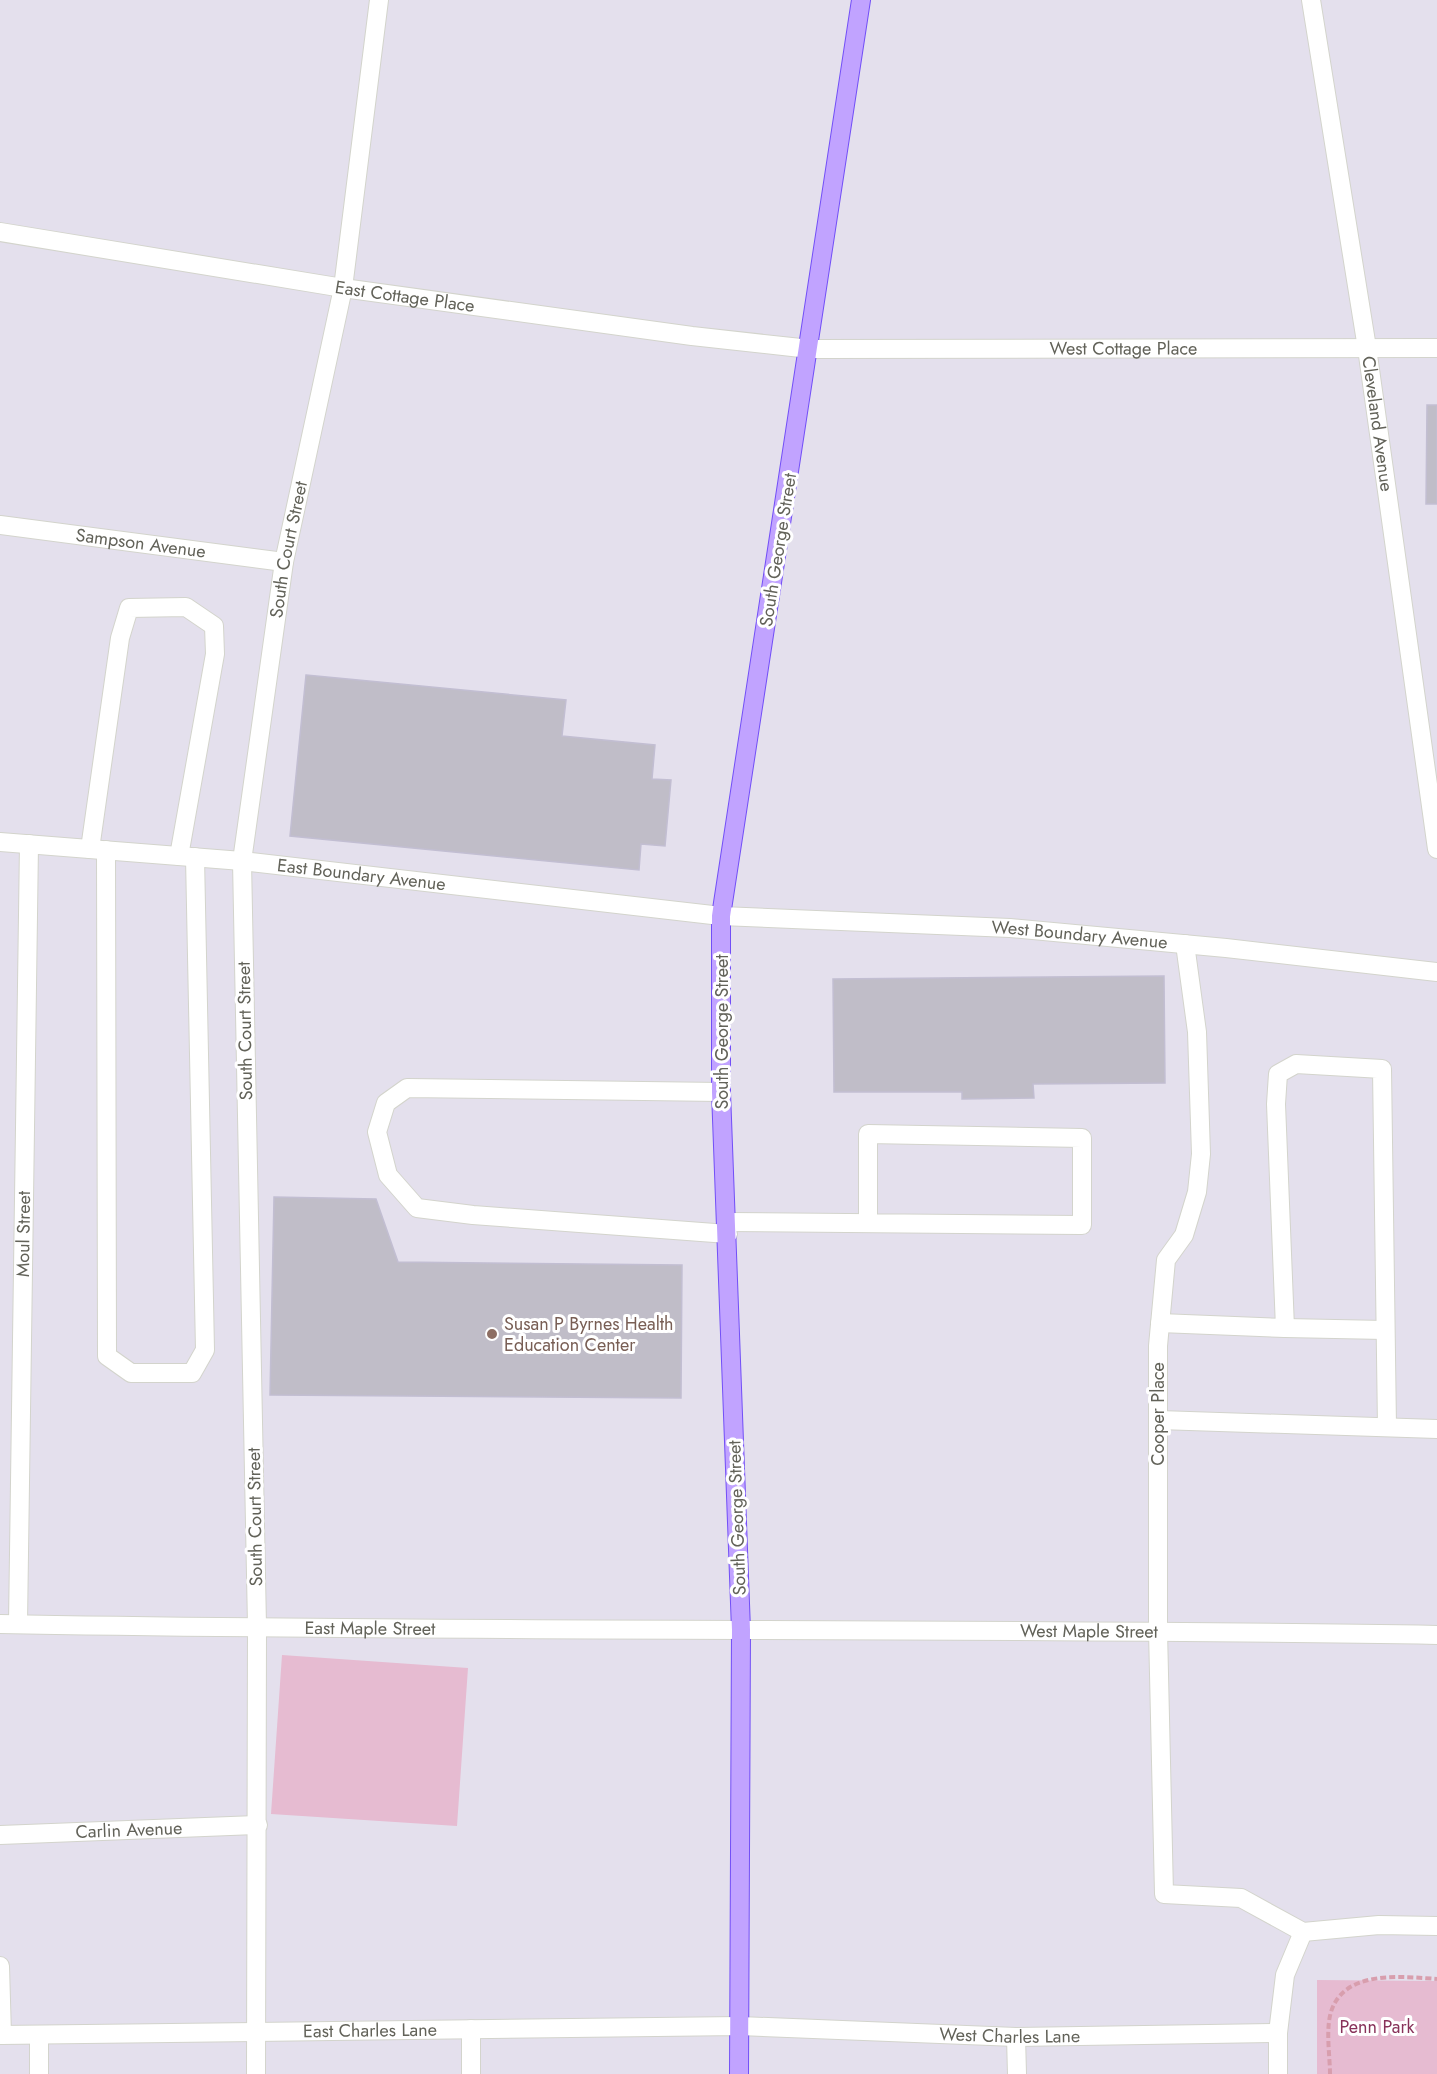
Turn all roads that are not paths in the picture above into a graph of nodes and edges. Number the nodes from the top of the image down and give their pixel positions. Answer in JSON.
{"nodes":[{"id":1,"x":379,"y":0,"type":"edge"},
{"id":2,"x":861,"y":0,"type":"edge"},
{"id":3,"x":1311,"y":0,"type":"edge"},
{"id":4,"x":0,"y":232,"type":"edge"},
{"id":5,"x":343,"y":288,"type":"junction"},
{"id":6,"x":1367,"y":348,"type":"junction"},
{"id":7,"x":1437,"y":348,"type":"edge"},
{"id":8,"x":810,"y":349,"type":"junction"},
{"id":9,"x":0,"y":525,"type":"edge"},
{"id":10,"x":284,"y":562,"type":"junction"},
{"id":11,"x":0,"y":842,"type":"edge"},
{"id":12,"x":29,"y":844,"type":"junction"},
{"id":13,"x":1437,"y":849,"type":"edge"},
{"id":14,"x":98,"y":850,"type":"junction"},
{"id":15,"x":187,"y":857,"type":"junction"},
{"id":16,"x":242,"y":861,"type":"junction"},
{"id":17,"x":722,"y":916,"type":"junction"},
{"id":18,"x":1185,"y":944,"type":"junction"},
{"id":19,"x":1437,"y":972,"type":"edge"},
{"id":20,"x":721,"y":1092,"type":"junction"},
{"id":21,"x":868,"y":1222,"type":"junction"},
{"id":22,"x":727,"y":1228,"type":"junction"},
{"id":23,"x":1160,"y":1323,"type":"junction"},
{"id":24,"x":1285,"y":1328,"type":"junction"},
{"id":25,"x":1385,"y":1330,"type":"junction"},
{"id":26,"x":1159,"y":1420,"type":"junction"},
{"id":27,"x":1387,"y":1427,"type":"junction"},
{"id":28,"x":1437,"y":1429,"type":"edge"},
{"id":29,"x":9,"y":1624,"type":"edge"},
{"id":30,"x":257,"y":1626,"type":"junction"},
{"id":31,"x":741,"y":1630,"type":"junction"},
{"id":32,"x":1158,"y":1630,"type":"junction"},
{"id":33,"x":1437,"y":1635,"type":"edge"},
{"id":34,"x":258,"y":1825,"type":"junction"},
{"id":35,"x":0,"y":1835,"type":"edge"},
{"id":36,"x":1437,"y":1926,"type":"edge"},
{"id":37,"x":1303,"y":1932,"type":"junction"},
{"id":38,"x":0,"y":1966,"type":"edge"},
{"id":39,"x":740,"y":2026,"type":"junction"},
{"id":40,"x":471,"y":2029,"type":"junction"},
{"id":41,"x":257,"y":2032,"type":"junction"},
{"id":42,"x":1278,"y":2032,"type":"junction"},
{"id":43,"x":1,"y":2035,"type":"edge"},
{"id":44,"x":39,"y":2035,"type":"junction"},
{"id":45,"x":1016,"y":2037,"type":"junction"},
{"id":46,"x":39,"y":2074,"type":"edge"},
{"id":47,"x":256,"y":2074,"type":"edge"},
{"id":48,"x":471,"y":2074,"type":"edge"},
{"id":49,"x":739,"y":2074,"type":"edge"},
{"id":50,"x":1017,"y":2074,"type":"edge"},
{"id":51,"x":1278,"y":2074,"type":"edge"}],
"edges":[{"from":1,"to":5,"type":"street","name":"South Court Street"},
{"from":2,"to":8,"type":"main road","name":"South George Street"},
{"from":3,"to":6,"type":"street","name":"Cleveland Avenue"},
{"from":4,"to":5,"type":"street","name":"East Cottage Place"},
{"from":5,"to":8,"type":"street","name":"East Cottage Place"},
{"from":5,"to":10,"type":"street","name":"South Court Street"},
{"from":6,"to":7,"type":"street","name":"West Cottage Place"},
{"from":6,"to":8,"type":"street","name":"West Cottage Place"},
{"from":6,"to":13,"type":"street","name":"Cleveland Avenue"},
{"from":8,"to":17,"type":"main road","name":"South George Street"},
{"from":9,"to":10,"type":"street","name":"Sampson Avenue"},
{"from":10,"to":16,"type":"street","name":"South Court Street"},
{"from":11,"to":12,"type":"street","name":"East Boundary Avenue"},
{"from":12,"to":14,"type":"street","name":"East Boundary Avenue"},
{"from":12,"to":29,"type":"street","name":"Moul Street"},
{"from":14,"to":15,"type":"street","name":"East Boundary Avenue"},
{"from":14,"to":15,"type":"street"},
{"from":14,"to":15,"type":"street"},
{"from":15,"to":16,"type":"street","name":"East Boundary Avenue"},
{"from":16,"to":17,"type":"street","name":"East Boundary Avenue"},
{"from":16,"to":30,"type":"street","name":"South Court Street"},
{"from":17,"to":18,"type":"street","name":"West Boundary Avenue"},
{"from":17,"to":20,"type":"main road","name":"South George Street"},
{"from":18,"to":19,"type":"street","name":"West Boundary Avenue"},
{"from":18,"to":23,"type":"street","name":"Cooper Place"},
{"from":20,"to":22,"type":"main road","name":"South George Street"},
{"from":20,"to":22,"type":"street"},
{"from":21,"to":21,"type":"street"},
{"from":21,"to":22,"type":"street"},
{"from":22,"to":31,"type":"main road","name":"South George Street"},
{"from":23,"to":24,"type":"street"},
{"from":23,"to":26,"type":"street","name":"Cooper Place"},
{"from":24,"to":25,"type":"street"},
{"from":24,"to":25,"type":"street"},
{"from":25,"to":27,"type":"street"},
{"from":26,"to":27,"type":"street"},
{"from":26,"to":32,"type":"street","name":"Cooper Place"},
{"from":27,"to":28,"type":"street"},
{"from":29,"to":30,"type":"street","name":"East Maple Street"},
{"from":30,"to":31,"type":"street","name":"East Maple Street"},
{"from":30,"to":34,"type":"street","name":"South Court Street"},
{"from":31,"to":32,"type":"street","name":"West Maple Street"},
{"from":31,"to":39,"type":"main road","name":"South George Street"},
{"from":32,"to":33,"type":"street","name":"West Maple Street"},
{"from":32,"to":37,"type":"street","name":"Cooper Place"},
{"from":34,"to":35,"type":"street","name":"Carlin Avenue"},
{"from":34,"to":41,"type":"street","name":"South Court Street"},
{"from":36,"to":37,"type":"street"},
{"from":37,"to":42,"type":"street"},
{"from":38,"to":43,"type":"street"},
{"from":39,"to":40,"type":"street","name":"East Charles Lane"},
{"from":39,"to":45,"type":"street","name":"West Charles Lane"},
{"from":39,"to":49,"type":"main road","name":"South George Street"},
{"from":40,"to":41,"type":"street","name":"East Charles Lane"},
{"from":40,"to":48,"type":"street"},
{"from":41,"to":44,"type":"street","name":"East Charles Lane"},
{"from":41,"to":47,"type":"street","name":"South Court Street"},
{"from":42,"to":45,"type":"street","name":"West Charles Lane"},
{"from":42,"to":51,"type":"street"},
{"from":43,"to":44,"type":"street","name":"East Charles Lane"},
{"from":44,"to":46,"type":"street"},
{"from":45,"to":50,"type":"street"}]}
